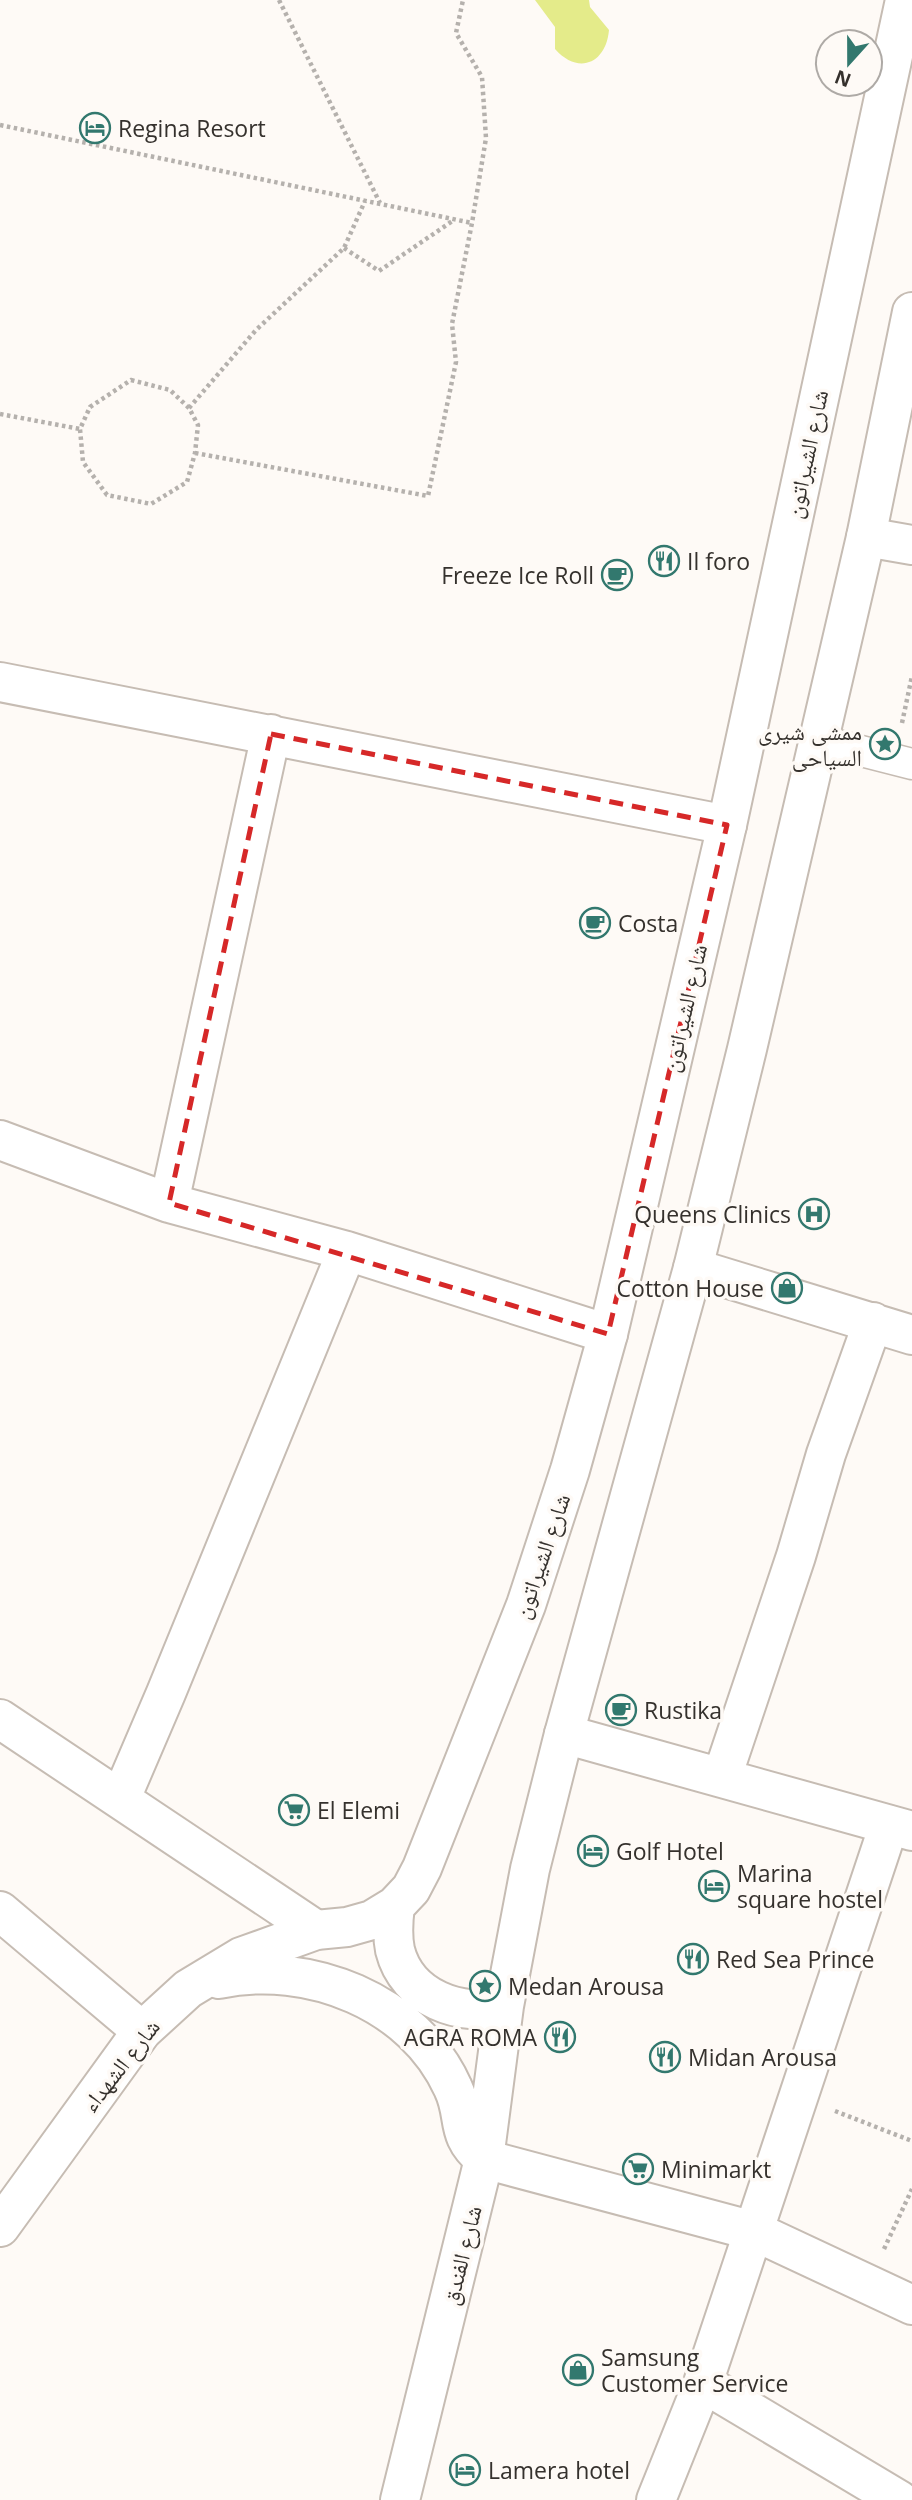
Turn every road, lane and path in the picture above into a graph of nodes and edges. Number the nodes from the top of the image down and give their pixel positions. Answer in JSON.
{"nodes":[{"id":1,"x":279,"y":0,"type":"edge"},
{"id":2,"x":463,"y":0,"type":"edge"},
{"id":3,"x":905,"y":0,"type":"edge"},
{"id":4,"x":0,"y":125,"type":"edge"},
{"id":5,"x":365,"y":201,"type":"junction"},
{"id":6,"x":380,"y":204,"type":"junction"},
{"id":7,"x":455,"y":220,"type":"junction"},
{"id":8,"x":472,"y":223,"type":"junction"},
{"id":9,"x":344,"y":248,"type":"junction"},
{"id":10,"x":912,"y":312,"type":"edge"},
{"id":11,"x":189,"y":408,"type":"junction"},
{"id":12,"x":0,"y":414,"type":"edge"},
{"id":13,"x":80,"y":429,"type":"junction"},
{"id":14,"x":195,"y":453,"type":"junction"},
{"id":15,"x":866,"y":537,"type":"junction"},
{"id":16,"x":912,"y":545,"type":"edge"},
{"id":17,"x":912,"y":676,"type":"edge"},
{"id":18,"x":0,"y":682,"type":"edge"},
{"id":19,"x":271,"y":734,"type":"junction"},
{"id":20,"x":818,"y":740,"type":"junction"},
{"id":21,"x":904,"y":762,"type":"edge"},
{"id":22,"x":727,"y":825,"type":"junction"},
{"id":23,"x":0,"y":1140,"type":"edge"},
{"id":24,"x":169,"y":1203,"type":"junction"},
{"id":25,"x":346,"y":1251,"type":"junction"},
{"id":26,"x":693,"y":1268,"type":"junction"},
{"id":27,"x":873,"y":1322,"type":"junction"},
{"id":28,"x":608,"y":1334,"type":"junction"},
{"id":29,"x":912,"y":1335,"type":"edge"},
{"id":30,"x":0,"y":1719,"type":"edge"},
{"id":31,"x":564,"y":1734,"type":"junction"},
{"id":32,"x":722,"y":1777,"type":"junction"},
{"id":33,"x":121,"y":1798,"type":"junction"},
{"id":34,"x":901,"y":1828,"type":"edge"},
{"id":35,"x":395,"y":1906,"type":"junction"},
{"id":36,"x":5,"y":1925,"type":"edge"},
{"id":37,"x":316,"y":1930,"type":"junction"},
{"id":38,"x":188,"y":1989,"type":"junction"},
{"id":39,"x":504,"y":2006,"type":"junction"},
{"id":40,"x":142,"y":2031,"type":"junction"},
{"id":41,"x":798,"y":2097,"type":"junction"},
{"id":42,"x":912,"y":2141,"type":"edge"},
{"id":43,"x":484,"y":2159,"type":"junction"},
{"id":44,"x":912,"y":2189,"type":"edge"},
{"id":45,"x":0,"y":2227,"type":"edge"},
{"id":46,"x":754,"y":2231,"type":"junction"},
{"id":47,"x":868,"y":2284,"type":"junction"},
{"id":48,"x":912,"y":2305,"type":"edge"},
{"id":49,"x":703,"y":2383,"type":"junction"},
{"id":50,"x":400,"y":2500,"type":"edge"},
{"id":51,"x":656,"y":2500,"type":"edge"},
{"id":52,"x":900,"y":2500,"type":"edge"}],
"edges":[{"from":1,"to":6,"type":"path"},
{"from":2,"to":8,"type":"path"},
{"from":3,"to":22,"type":"street","name":"شارع الشيراتون"},
{"from":4,"to":5,"type":"path"},
{"from":5,"to":6,"type":"path"},
{"from":5,"to":9,"type":"path"},
{"from":6,"to":7,"type":"path"},
{"from":7,"to":8,"type":"path"},
{"from":7,"to":9,"type":"path"},
{"from":8,"to":14,"type":"path"},
{"from":9,"to":11,"type":"path"},
{"from":10,"to":15,"type":"street"},
{"from":11,"to":13,"type":"path"},
{"from":11,"to":14,"type":"path"},
{"from":12,"to":13,"type":"path"},
{"from":13,"to":14,"type":"path"},
{"from":15,"to":16,"type":"street"},
{"from":15,"to":20,"type":"street"},
{"from":17,"to":21,"type":"path"},
{"from":18,"to":19,"type":"street"},
{"from":19,"to":22,"type":"street"},
{"from":19,"to":24,"type":"street"},
{"from":20,"to":21,"type":"street"},
{"from":20,"to":26,"type":"street"},
{"from":22,"to":28,"type":"street","name":"شارع الشيراتون"},
{"from":23,"to":24,"type":"street"},
{"from":24,"to":25,"type":"street"},
{"from":25,"to":28,"type":"street"},
{"from":25,"to":33,"type":"street"},
{"from":26,"to":27,"type":"street"},
{"from":26,"to":31,"type":"street"},
{"from":27,"to":29,"type":"street"},
{"from":27,"to":32,"type":"street"},
{"from":28,"to":35,"type":"street","name":"شارع الشيراتون"},
{"from":30,"to":33,"type":"street"},
{"from":31,"to":32,"type":"street"},
{"from":31,"to":39,"type":"street"},
{"from":32,"to":34,"type":"street"},
{"from":33,"to":37,"type":"street"},
{"from":34,"to":41,"type":"street"},
{"from":35,"to":37,"type":"street","name":"شارع الشيراتون"},
{"from":35,"to":39,"type":"street"},
{"from":36,"to":40,"type":"street"},
{"from":37,"to":38,"type":"street","name":"شارع الشهداء"},
{"from":38,"to":40,"type":"street","name":"شارع الشهداء"},
{"from":38,"to":43,"type":"street"},
{"from":39,"to":43,"type":"street","name":"شارع الفندق"},
{"from":40,"to":45,"type":"street","name":"شارع الشهداء"},
{"from":41,"to":42,"type":"path"},
{"from":41,"to":46,"type":"street"},
{"from":43,"to":46,"type":"street"},
{"from":43,"to":50,"type":"street","name":"شارع الفندق"},
{"from":44,"to":47,"type":"path"},
{"from":46,"to":47,"type":"street"},
{"from":46,"to":49,"type":"street"},
{"from":47,"to":48,"type":"street"},
{"from":49,"to":51,"type":"street"},
{"from":49,"to":52,"type":"street"}]}
